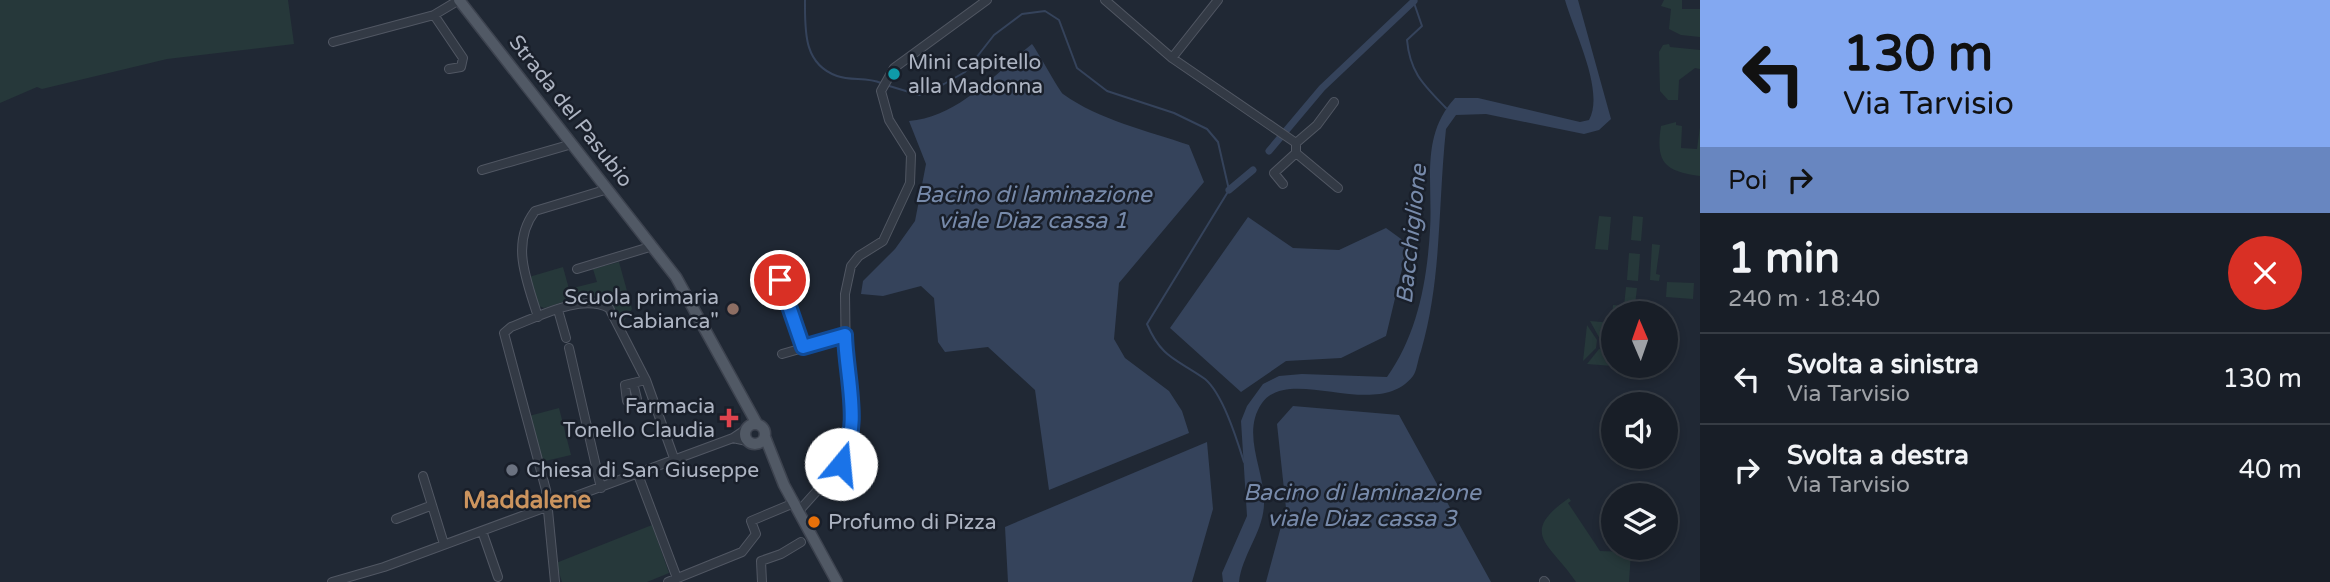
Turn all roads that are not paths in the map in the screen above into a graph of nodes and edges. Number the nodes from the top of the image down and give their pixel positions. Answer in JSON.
{"nodes":[{"id":1,"x":459,"y":0,"type":"edge"},
{"id":2,"x":987,"y":0,"type":"edge"},
{"id":3,"x":1105,"y":0,"type":"edge"},
{"id":4,"x":1218,"y":0,"type":"edge"},
{"id":5,"x":434,"y":15,"type":"junction"},
{"id":6,"x":333,"y":42,"type":"dead end"},
{"id":7,"x":1172,"y":58,"type":"junction"},
{"id":8,"x":449,"y":69,"type":"dead end"},
{"id":9,"x":1334,"y":102,"type":"dead end"},
{"id":10,"x":1296,"y":143,"type":"junction"},
{"id":11,"x":572,"y":144,"type":"junction"},
{"id":12,"x":1296,"y":153,"type":"junction"},
{"id":13,"x":482,"y":170,"type":"dead end"},
{"id":14,"x":1283,"y":184,"type":"dead end"},
{"id":15,"x":1338,"y":188,"type":"dead end"},
{"id":16,"x":608,"y":189,"type":"junction"},
{"id":17,"x":653,"y":246,"type":"junction"},
{"id":18,"x":577,"y":269,"type":"dead end"},
{"id":19,"x":780,"y":280,"type":"dead end"},
{"id":20,"x":558,"y":310,"type":"junction"},
{"id":21,"x":538,"y":317,"type":"junction"},
{"id":22,"x":845,"y":335,"type":"junction"},
{"id":23,"x":566,"y":338,"type":"dead end"},
{"id":24,"x":803,"y":347,"type":"junction"},
{"id":25,"x":569,"y":348,"type":"dead end"},
{"id":26,"x":782,"y":354,"type":"dead end"},
{"id":27,"x":646,"y":380,"type":"junction"},
{"id":28,"x":633,"y":383,"type":"dead end"},
{"id":29,"x":750,"y":434,"type":"junction"},
{"id":30,"x":674,"y":458,"type":"junction"},
{"id":31,"x":637,"y":472,"type":"junction"},
{"id":32,"x":423,"y":476,"type":"dead end"},
{"id":33,"x":784,"y":485,"type":"junction"},
{"id":34,"x":601,"y":488,"type":"junction"},
{"id":35,"x":430,"y":506,"type":"junction"},
{"id":36,"x":547,"y":507,"type":"junction"},
{"id":37,"x":796,"y":508,"type":"junction"},
{"id":38,"x":396,"y":519,"type":"dead end"},
{"id":39,"x":482,"y":531,"type":"junction"},
{"id":40,"x":806,"y":539,"type":"junction"},
{"id":41,"x":444,"y":544,"type":"junction"},
{"id":42,"x":498,"y":577,"type":"dead end"},
{"id":43,"x":677,"y":578,"type":"junction"},
{"id":44,"x":348,"y":580,"type":"edge"},
{"id":45,"x":332,"y":582,"type":"edge"},
{"id":46,"x":555,"y":582,"type":"edge"},
{"id":47,"x":667,"y":582,"type":"edge"},
{"id":48,"x":762,"y":582,"type":"edge"},
{"id":49,"x":837,"y":582,"type":"edge"}],
"edges":[{"from":1,"to":5,"type":"street"},
{"from":1,"to":11,"type":"main road","name":"Strada del Pasubio"},
{"from":2,"to":22,"type":"street"},
{"from":3,"to":7,"type":"street"},
{"from":4,"to":7,"type":"street"},
{"from":5,"to":6,"type":"street"},
{"from":5,"to":8,"type":"street"},
{"from":7,"to":10,"type":"street"},
{"from":9,"to":10,"type":"street"},
{"from":10,"to":12,"type":"street"},
{"from":11,"to":13,"type":"street"},
{"from":11,"to":16,"type":"main road","name":"Strada del Pasubio"},
{"from":12,"to":14,"type":"street"},
{"from":12,"to":15,"type":"street"},
{"from":16,"to":17,"type":"main road","name":"Strada del Pasubio"},
{"from":16,"to":21,"type":"street"},
{"from":17,"to":18,"type":"street"},
{"from":17,"to":29,"type":"main road","name":"Strada del Pasubio"},
{"from":19,"to":24,"type":"street"},
{"from":20,"to":21,"type":"street"},
{"from":20,"to":23,"type":"street"},
{"from":20,"to":27,"type":"street"},
{"from":21,"to":36,"type":"street"},
{"from":22,"to":24,"type":"street"},
{"from":22,"to":37,"type":"street"},
{"from":24,"to":26,"type":"street"},
{"from":25,"to":34,"type":"street"},
{"from":27,"to":28,"type":"street"},
{"from":27,"to":30,"type":"street"},
{"from":29,"to":30,"type":"street"},
{"from":29,"to":33,"type":"main road","name":"Strada del Pasubio"},
{"from":29,"to":33,"type":"main road"},
{"from":30,"to":31,"type":"street"},
{"from":31,"to":34,"type":"street"},
{"from":31,"to":43,"type":"street"},
{"from":32,"to":35,"type":"street"},
{"from":33,"to":37,"type":"main road"},
{"from":34,"to":36,"type":"street"},
{"from":35,"to":38,"type":"street"},
{"from":35,"to":41,"type":"street"},
{"from":36,"to":39,"type":"street"},
{"from":36,"to":46,"type":"street"},
{"from":37,"to":40,"type":"main road"},
{"from":37,"to":43,"type":"street"},
{"from":39,"to":41,"type":"street"},
{"from":39,"to":42,"type":"street"},
{"from":40,"to":48,"type":"street"},
{"from":40,"to":49,"type":"main road"},
{"from":41,"to":44,"type":"street"},
{"from":43,"to":47,"type":"street"},
{"from":44,"to":45,"type":"street"}]}
